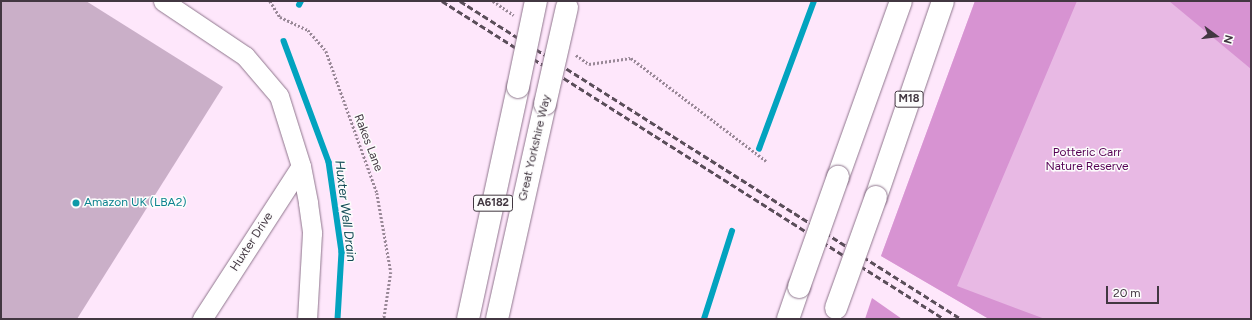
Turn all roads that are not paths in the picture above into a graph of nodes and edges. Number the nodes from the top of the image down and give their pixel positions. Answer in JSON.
{"nodes":[{"id":1,"x":163,"y":1,"type":"edge"},
{"id":2,"x":536,"y":1,"type":"edge"},
{"id":3,"x":901,"y":1,"type":"edge"},
{"id":4,"x":943,"y":1,"type":"edge"},
{"id":5,"x":568,"y":4,"type":"edge"},
{"id":6,"x":301,"y":166,"type":"junction"},
{"id":7,"x":834,"y":313,"type":"edge"},
{"id":8,"x":202,"y":319,"type":"edge"},
{"id":9,"x":307,"y":319,"type":"edge"},
{"id":10,"x":468,"y":319,"type":"edge"},
{"id":11,"x":497,"y":319,"type":"edge"},
{"id":12,"x":788,"y":319,"type":"edge"}],
"edges":[{"from":1,"to":6,"type":"lane"},
{"from":2,"to":10,"type":"highway","number":"A6182","bridge":true},
{"from":3,"to":12,"type":"highway","bridge":true},
{"from":4,"to":7,"type":"highway","number":"M18","bridge":true},
{"from":5,"to":11,"type":"highway","name":"Great Yorkshire Way","number":"A6182","bridge":true},
{"from":6,"to":8,"type":"lane","name":"Huxter Drive"},
{"from":6,"to":9,"type":"lane"}]}
